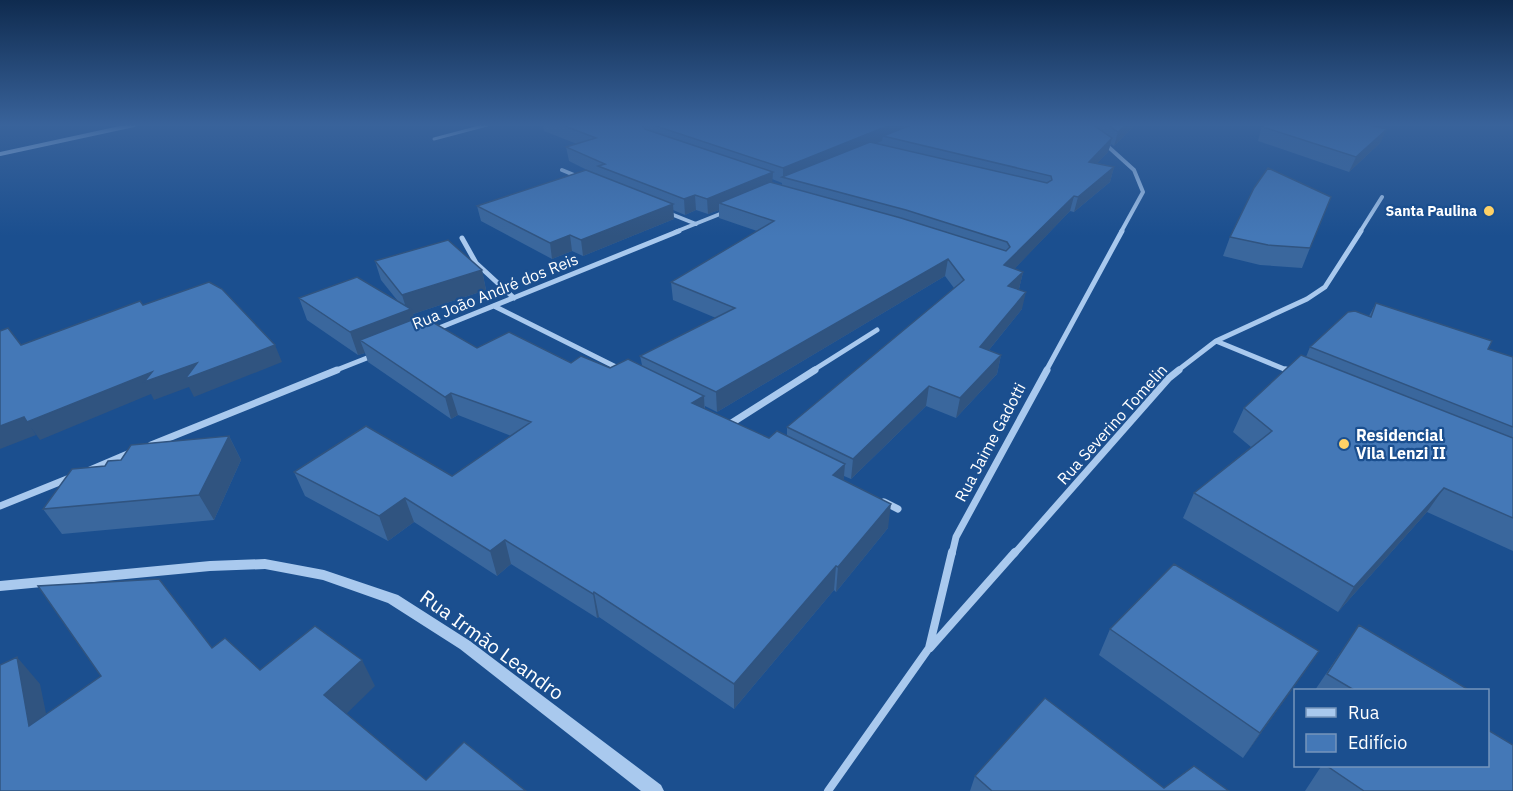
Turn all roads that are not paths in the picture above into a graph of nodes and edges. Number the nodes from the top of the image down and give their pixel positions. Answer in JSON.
{"nodes":[{"id":1,"x":1125,"y":162,"type":"edge"},
{"id":2,"x":562,"y":170,"type":"dead end"},
{"id":3,"x":583,"y":178,"type":"edge"},
{"id":4,"x":1382,"y":197,"type":"dead end"},
{"id":5,"x":655,"y":208,"type":"edge"},
{"id":6,"x":728,"y":211,"type":"edge"},
{"id":7,"x":696,"y":224,"type":"junction"},
{"id":8,"x":462,"y":238,"type":"dead end"},
{"id":9,"x":514,"y":298,"type":"junction"},
{"id":10,"x":494,"y":306,"type":"junction"},
{"id":11,"x":878,"y":330,"type":"dead end"},
{"id":12,"x":428,"y":333,"type":"edge"},
{"id":13,"x":1216,"y":341,"type":"junction"},
{"id":14,"x":374,"y":355,"type":"edge"},
{"id":15,"x":623,"y":371,"type":"edge"},
{"id":16,"x":1304,"y":377,"type":"edge"},
{"id":17,"x":720,"y":419,"type":"edge"},
{"id":18,"x":730,"y":424,"type":"junction"},
{"id":19,"x":741,"y":430,"type":"edge"},
{"id":20,"x":143,"y":448,"type":"edge"},
{"id":21,"x":132,"y":453,"type":"edge"},
{"id":22,"x":88,"y":470,"type":"edge"},
{"id":23,"x":77,"y":475,"type":"edge"},
{"id":24,"x":877,"y":498,"type":"edge"},
{"id":25,"x":0,"y":506,"type":"edge"},
{"id":26,"x":898,"y":509,"type":"dead end"},
{"id":27,"x":0,"y":586,"type":"edge"},
{"id":28,"x":929,"y":648,"type":"junction"},
{"id":29,"x":655,"y":791,"type":"edge"},
{"id":30,"x":828,"y":791,"type":"edge"}],
"edges":[{"from":1,"to":28,"type":"street","name":"Rua Jaime Gadotti"},
{"from":2,"to":3,"type":"street"},
{"from":4,"to":13,"type":"street","name":"Rua Severino Tomelin"},
{"from":5,"to":7,"type":"street"},
{"from":6,"to":7,"type":"street","name":"Rua João André dos Reis"},
{"from":7,"to":9,"type":"street","name":"Rua João André dos Reis"},
{"from":8,"to":9,"type":"street"},
{"from":9,"to":10,"type":"street","name":"Rua João André dos Reis"},
{"from":10,"to":12,"type":"street","name":"Rua João André dos Reis"},
{"from":10,"to":15,"type":"street"},
{"from":11,"to":18,"type":"street"},
{"from":13,"to":16,"type":"street"},
{"from":13,"to":28,"type":"street","name":"Rua Severino Tomelin"},
{"from":14,"to":20,"type":"street"},
{"from":17,"to":18,"type":"street"},
{"from":18,"to":19,"type":"street"},
{"from":21,"to":22,"type":"street"},
{"from":23,"to":25,"type":"street"},
{"from":24,"to":26,"type":"street"},
{"from":27,"to":29,"type":"street","name":"Rua Irmão Leandro"},
{"from":28,"to":30,"type":"street","name":"Rua Jaime Gadotti"}]}
